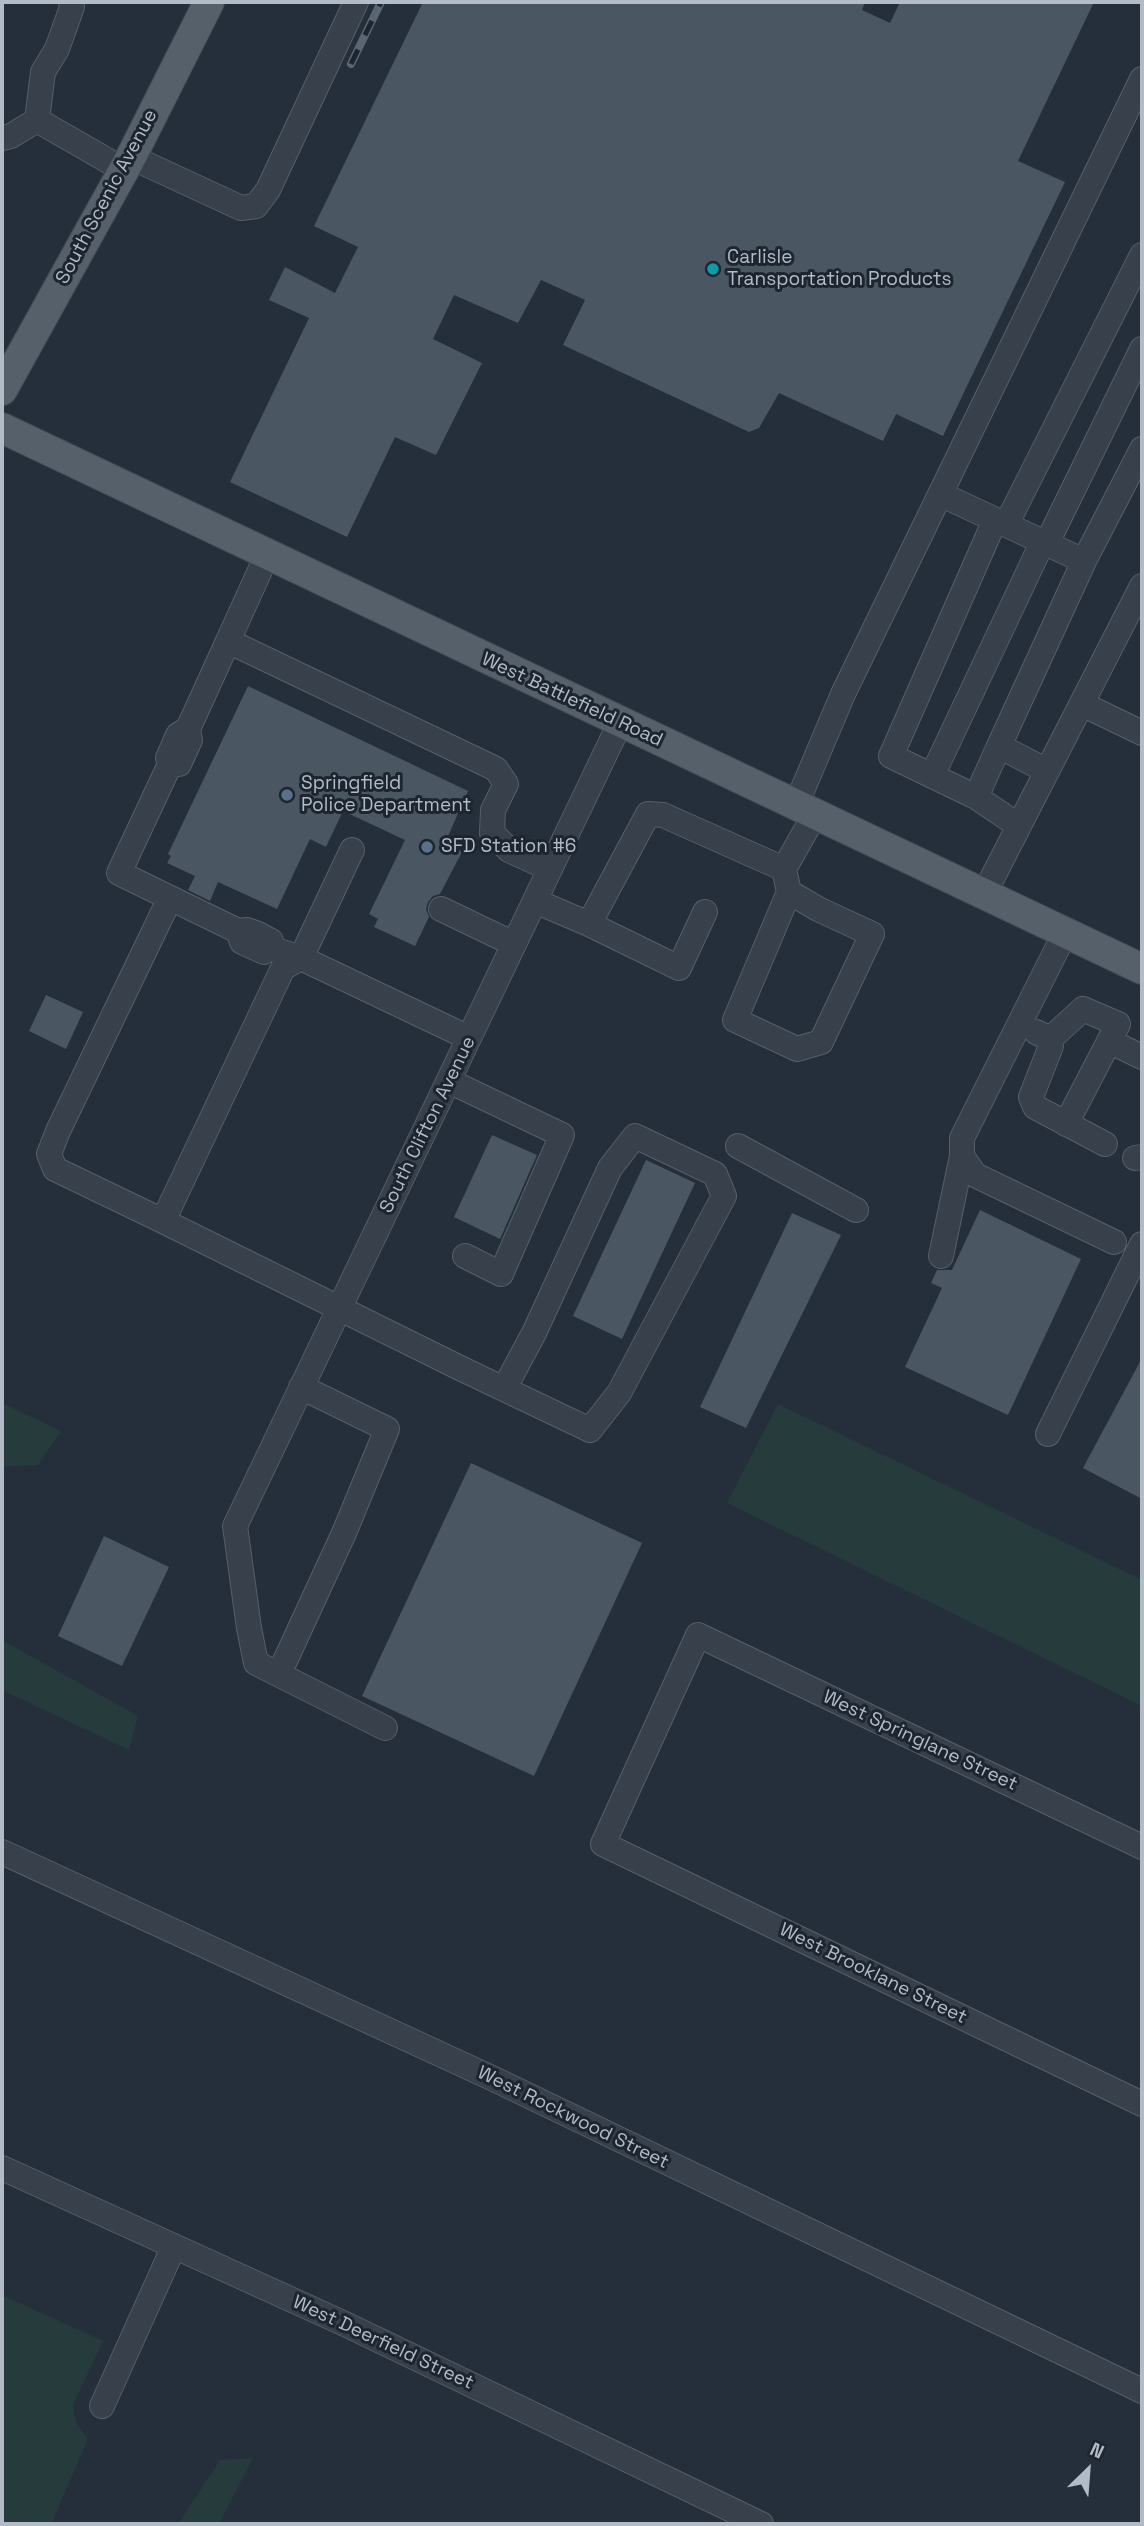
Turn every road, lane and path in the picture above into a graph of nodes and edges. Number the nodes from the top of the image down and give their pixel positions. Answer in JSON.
{"nodes":[{"id":1,"x":71,"y":2,"type":"edge"},
{"id":2,"x":209,"y":2,"type":"edge"},
{"id":3,"x":356,"y":2,"type":"edge"},
{"id":4,"x":1142,"y":79,"type":"edge"},
{"id":5,"x":37,"y":120,"type":"junction"},
{"id":6,"x":2,"y":138,"type":"edge"},
{"id":7,"x":128,"y":163,"type":"junction"},
{"id":8,"x":1142,"y":255,"type":"edge"},
{"id":9,"x":1142,"y":349,"type":"edge"},
{"id":10,"x":2,"y":390,"type":"edge"},
{"id":11,"x":2,"y":428,"type":"edge"},
{"id":12,"x":1142,"y":449,"type":"edge"},
{"id":13,"x":940,"y":494,"type":"junction"},
{"id":14,"x":1001,"y":522,"type":"junction"},
{"id":15,"x":1045,"y":542,"type":"junction"},
{"id":16,"x":267,"y":555,"type":"junction"},
{"id":17,"x":1084,"y":561,"type":"junction"},
{"id":18,"x":1142,"y":586,"type":"edge"},
{"id":19,"x":228,"y":641,"type":"junction"},
{"id":20,"x":1082,"y":704,"type":"junction"},
{"id":21,"x":620,"y":723,"type":"junction"},
{"id":22,"x":1142,"y":733,"type":"edge"},
{"id":23,"x":999,"y":746,"type":"junction"},
{"id":24,"x":1047,"y":771,"type":"junction"},
{"id":25,"x":932,"y":776,"type":"junction"},
{"id":26,"x":976,"y":797,"type":"junction"},
{"id":27,"x":806,"y":809,"type":"junction"},
{"id":28,"x":1019,"y":827,"type":"junction"},
{"id":29,"x":352,"y":850,"type":"dead end"},
{"id":30,"x":550,"y":869,"type":"junction"},
{"id":31,"x":787,"y":880,"type":"junction"},
{"id":32,"x":984,"y":894,"type":"junction"},
{"id":33,"x":170,"y":898,"type":"junction"},
{"id":34,"x":535,"y":901,"type":"junction"},
{"id":35,"x":441,"y":909,"type":"dead end"},
{"id":36,"x":705,"y":912,"type":"dead end"},
{"id":37,"x":589,"y":925,"type":"junction"},
{"id":38,"x":1065,"y":933,"type":"junction"},
{"id":39,"x":514,"y":944,"type":"junction"},
{"id":40,"x":301,"y":958,"type":"junction"},
{"id":41,"x":1142,"y":969,"type":"edge"},
{"id":42,"x":1020,"y":1023,"type":"junction"},
{"id":43,"x":469,"y":1038,"type":"junction"},
{"id":44,"x":1050,"y":1040,"type":"junction"},
{"id":45,"x":1109,"y":1041,"type":"junction"},
{"id":46,"x":1142,"y":1057,"type":"edge"},
{"id":47,"x":449,"y":1081,"type":"junction"},
{"id":48,"x":1066,"y":1124,"type":"junction"},
{"id":49,"x":1105,"y":1144,"type":"dead end"},
{"id":50,"x":738,"y":1146,"type":"dead end"},
{"id":51,"x":962,"y":1156,"type":"junction"},
{"id":52,"x":856,"y":1210,"type":"dead end"},
{"id":53,"x":163,"y":1221,"type":"junction"},
{"id":54,"x":1114,"y":1242,"type":"dead end"},
{"id":55,"x":1142,"y":1244,"type":"edge"},
{"id":56,"x":465,"y":1256,"type":"dead end"},
{"id":57,"x":941,"y":1256,"type":"dead end"},
{"id":58,"x":340,"y":1308,"type":"junction"},
{"id":59,"x":302,"y":1387,"type":"junction"},
{"id":60,"x":504,"y":1389,"type":"junction"},
{"id":61,"x":1048,"y":1434,"type":"dead end"},
{"id":62,"x":279,"y":1674,"type":"junction"},
{"id":63,"x":385,"y":1728,"type":"dead end"},
{"id":64,"x":603,"y":1844,"type":"joint"},
{"id":65,"x":1142,"y":1847,"type":"edge"},
{"id":66,"x":2,"y":1852,"type":"edge"},
{"id":67,"x":1142,"y":2104,"type":"edge"},
{"id":68,"x":2,"y":2168,"type":"edge"},
{"id":69,"x":174,"y":2246,"type":"junction"},
{"id":70,"x":1142,"y":2391,"type":"edge"},
{"id":71,"x":102,"y":2406,"type":"dead end"},
{"id":72,"x":761,"y":2524,"type":"edge"}],
"edges":[{"from":1,"to":5,"type":"street"},
{"from":2,"to":7,"type":"main road","name":"South Scenic Avenue"},
{"from":3,"to":7,"type":"street"},
{"from":4,"to":13,"type":"street"},
{"from":5,"to":6,"type":"street"},
{"from":5,"to":7,"type":"street"},
{"from":7,"to":10,"type":"main road","name":"South Scenic Avenue"},
{"from":8,"to":14,"type":"street"},
{"from":9,"to":15,"type":"street"},
{"from":11,"to":16,"type":"main road","name":"West Battlefield Road"},
{"from":12,"to":17,"type":"street"},
{"from":13,"to":14,"type":"street"},
{"from":13,"to":27,"type":"street"},
{"from":14,"to":15,"type":"street"},
{"from":14,"to":25,"type":"street"},
{"from":15,"to":17,"type":"street"},
{"from":15,"to":25,"type":"street"},
{"from":16,"to":19,"type":"street"},
{"from":16,"to":21,"type":"main road","name":"West Battlefield Road"},
{"from":17,"to":23,"type":"street"},
{"from":18,"to":20,"type":"street"},
{"from":19,"to":30,"type":"street"},
{"from":19,"to":33,"type":"street"},
{"from":20,"to":22,"type":"street"},
{"from":20,"to":24,"type":"street"},
{"from":21,"to":27,"type":"main road","name":"West Battlefield Road"},
{"from":21,"to":30,"type":"street","name":"South Clifton Avenue"},
{"from":23,"to":24,"type":"street"},
{"from":23,"to":26,"type":"street"},
{"from":24,"to":28,"type":"street"},
{"from":25,"to":26,"type":"street"},
{"from":26,"to":28,"type":"street"},
{"from":27,"to":31,"type":"street"},
{"from":27,"to":32,"type":"main road","name":"West Battlefield Road"},
{"from":28,"to":32,"type":"street"},
{"from":29,"to":40,"type":"street"},
{"from":30,"to":34,"type":"street","name":"South Clifton Avenue"},
{"from":31,"to":31,"type":"street"},
{"from":31,"to":37,"type":"street"},
{"from":32,"to":38,"type":"main road","name":"West Battlefield Road"},
{"from":33,"to":40,"type":"street"},
{"from":33,"to":53,"type":"street"},
{"from":34,"to":37,"type":"street"},
{"from":34,"to":39,"type":"street","name":"South Clifton Avenue"},
{"from":35,"to":39,"type":"street"},
{"from":36,"to":37,"type":"street"},
{"from":38,"to":41,"type":"main road","name":"West Battlefield Road"},
{"from":38,"to":42,"type":"street"},
{"from":39,"to":43,"type":"street","name":"South Clifton Avenue"},
{"from":40,"to":43,"type":"street"},
{"from":40,"to":53,"type":"street"},
{"from":42,"to":44,"type":"street"},
{"from":42,"to":51,"type":"street"},
{"from":43,"to":47,"type":"street","name":"South Clifton Avenue"},
{"from":44,"to":45,"type":"street"},
{"from":44,"to":48,"type":"street"},
{"from":45,"to":46,"type":"street"},
{"from":45,"to":48,"type":"street"},
{"from":47,"to":56,"type":"street"},
{"from":47,"to":58,"type":"street","name":"South Clifton Avenue"},
{"from":48,"to":49,"type":"street"},
{"from":50,"to":52,"type":"street"},
{"from":51,"to":54,"type":"street"},
{"from":51,"to":57,"type":"street"},
{"from":53,"to":58,"type":"street"},
{"from":55,"to":61,"type":"street"},
{"from":58,"to":59,"type":"street","name":"South Clifton Avenue"},
{"from":58,"to":60,"type":"street"},
{"from":59,"to":62,"type":"street","name":"South Clifton Avenue"},
{"from":59,"to":62,"type":"street"},
{"from":60,"to":60,"type":"street"},
{"from":62,"to":63,"type":"street"},
{"from":64,"to":65,"type":"street","name":"West Springlane Street"},
{"from":64,"to":67,"type":"street","name":"West Brooklane Street"},
{"from":66,"to":70,"type":"street","name":"West Rockwood Street"},
{"from":68,"to":69,"type":"street","name":"West Deerfield Street"},
{"from":69,"to":71,"type":"street"},
{"from":69,"to":72,"type":"street","name":"West Deerfield Street"}]}
